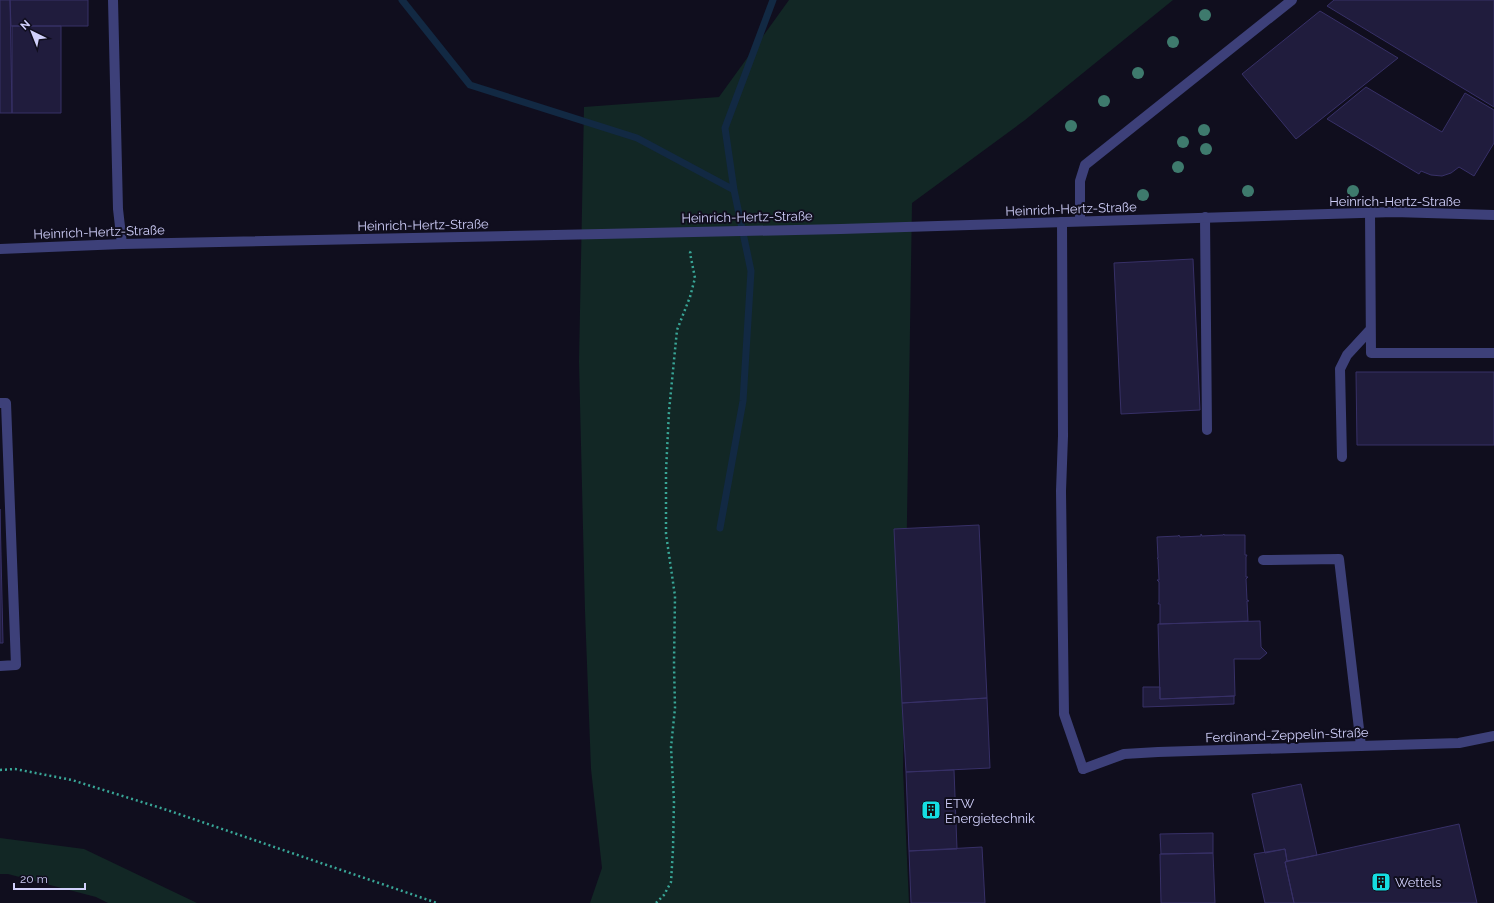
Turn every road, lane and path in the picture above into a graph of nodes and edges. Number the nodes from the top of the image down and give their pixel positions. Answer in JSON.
{"nodes":[{"id":1,"x":113,"y":0,"type":"edge"},
{"id":2,"x":1292,"y":0,"type":"edge"},
{"id":3,"x":1370,"y":212,"type":"junction"},
{"id":4,"x":1494,"y":214,"type":"edge"},
{"id":5,"x":1205,"y":218,"type":"junction"},
{"id":6,"x":1080,"y":221,"type":"junction"},
{"id":7,"x":1062,"y":222,"type":"junction"},
{"id":8,"x":701,"y":231,"type":"junction"},
{"id":9,"x":122,"y":244,"type":"junction"},
{"id":10,"x":0,"y":249,"type":"edge"},
{"id":11,"x":1370,"y":330,"type":"junction"},
{"id":12,"x":1494,"y":353,"type":"edge"},
{"id":13,"x":0,"y":403,"type":"edge"},
{"id":14,"x":1207,"y":430,"type":"dead end"},
{"id":15,"x":1342,"y":457,"type":"dead end"},
{"id":16,"x":1263,"y":560,"type":"dead end"},
{"id":17,"x":0,"y":666,"type":"edge"},
{"id":18,"x":1494,"y":736,"type":"edge"},
{"id":19,"x":1361,"y":746,"type":"junction"},
{"id":20,"x":0,"y":770,"type":"edge"},
{"id":21,"x":437,"y":903,"type":"edge"},
{"id":22,"x":656,"y":903,"type":"edge"}],
"edges":[{"from":1,"to":9,"type":"street"},
{"from":2,"to":6,"type":"street"},
{"from":3,"to":4,"type":"street","name":"Heinrich-Hertz-Straße"},
{"from":3,"to":5,"type":"street","name":"Heinrich-Hertz-Straße"},
{"from":3,"to":11,"type":"street"},
{"from":5,"to":6,"type":"street","name":"Heinrich-Hertz-Straße"},
{"from":5,"to":14,"type":"street"},
{"from":6,"to":7,"type":"street","name":"Heinrich-Hertz-Straße"},
{"from":7,"to":8,"type":"street","name":"Heinrich-Hertz-Straße"},
{"from":7,"to":19,"type":"street","name":"Ferdinand-Zeppelin-Straße"},
{"from":8,"to":9,"type":"street","name":"Heinrich-Hertz-Straße"},
{"from":8,"to":22,"type":"path"},
{"from":9,"to":10,"type":"street","name":"Heinrich-Hertz-Straße"},
{"from":11,"to":12,"type":"street"},
{"from":11,"to":15,"type":"street"},
{"from":13,"to":17,"type":"street"},
{"from":16,"to":19,"type":"street"},
{"from":18,"to":19,"type":"street","name":"Ferdinand-Zeppelin-Straße"},
{"from":20,"to":21,"type":"path"}]}
